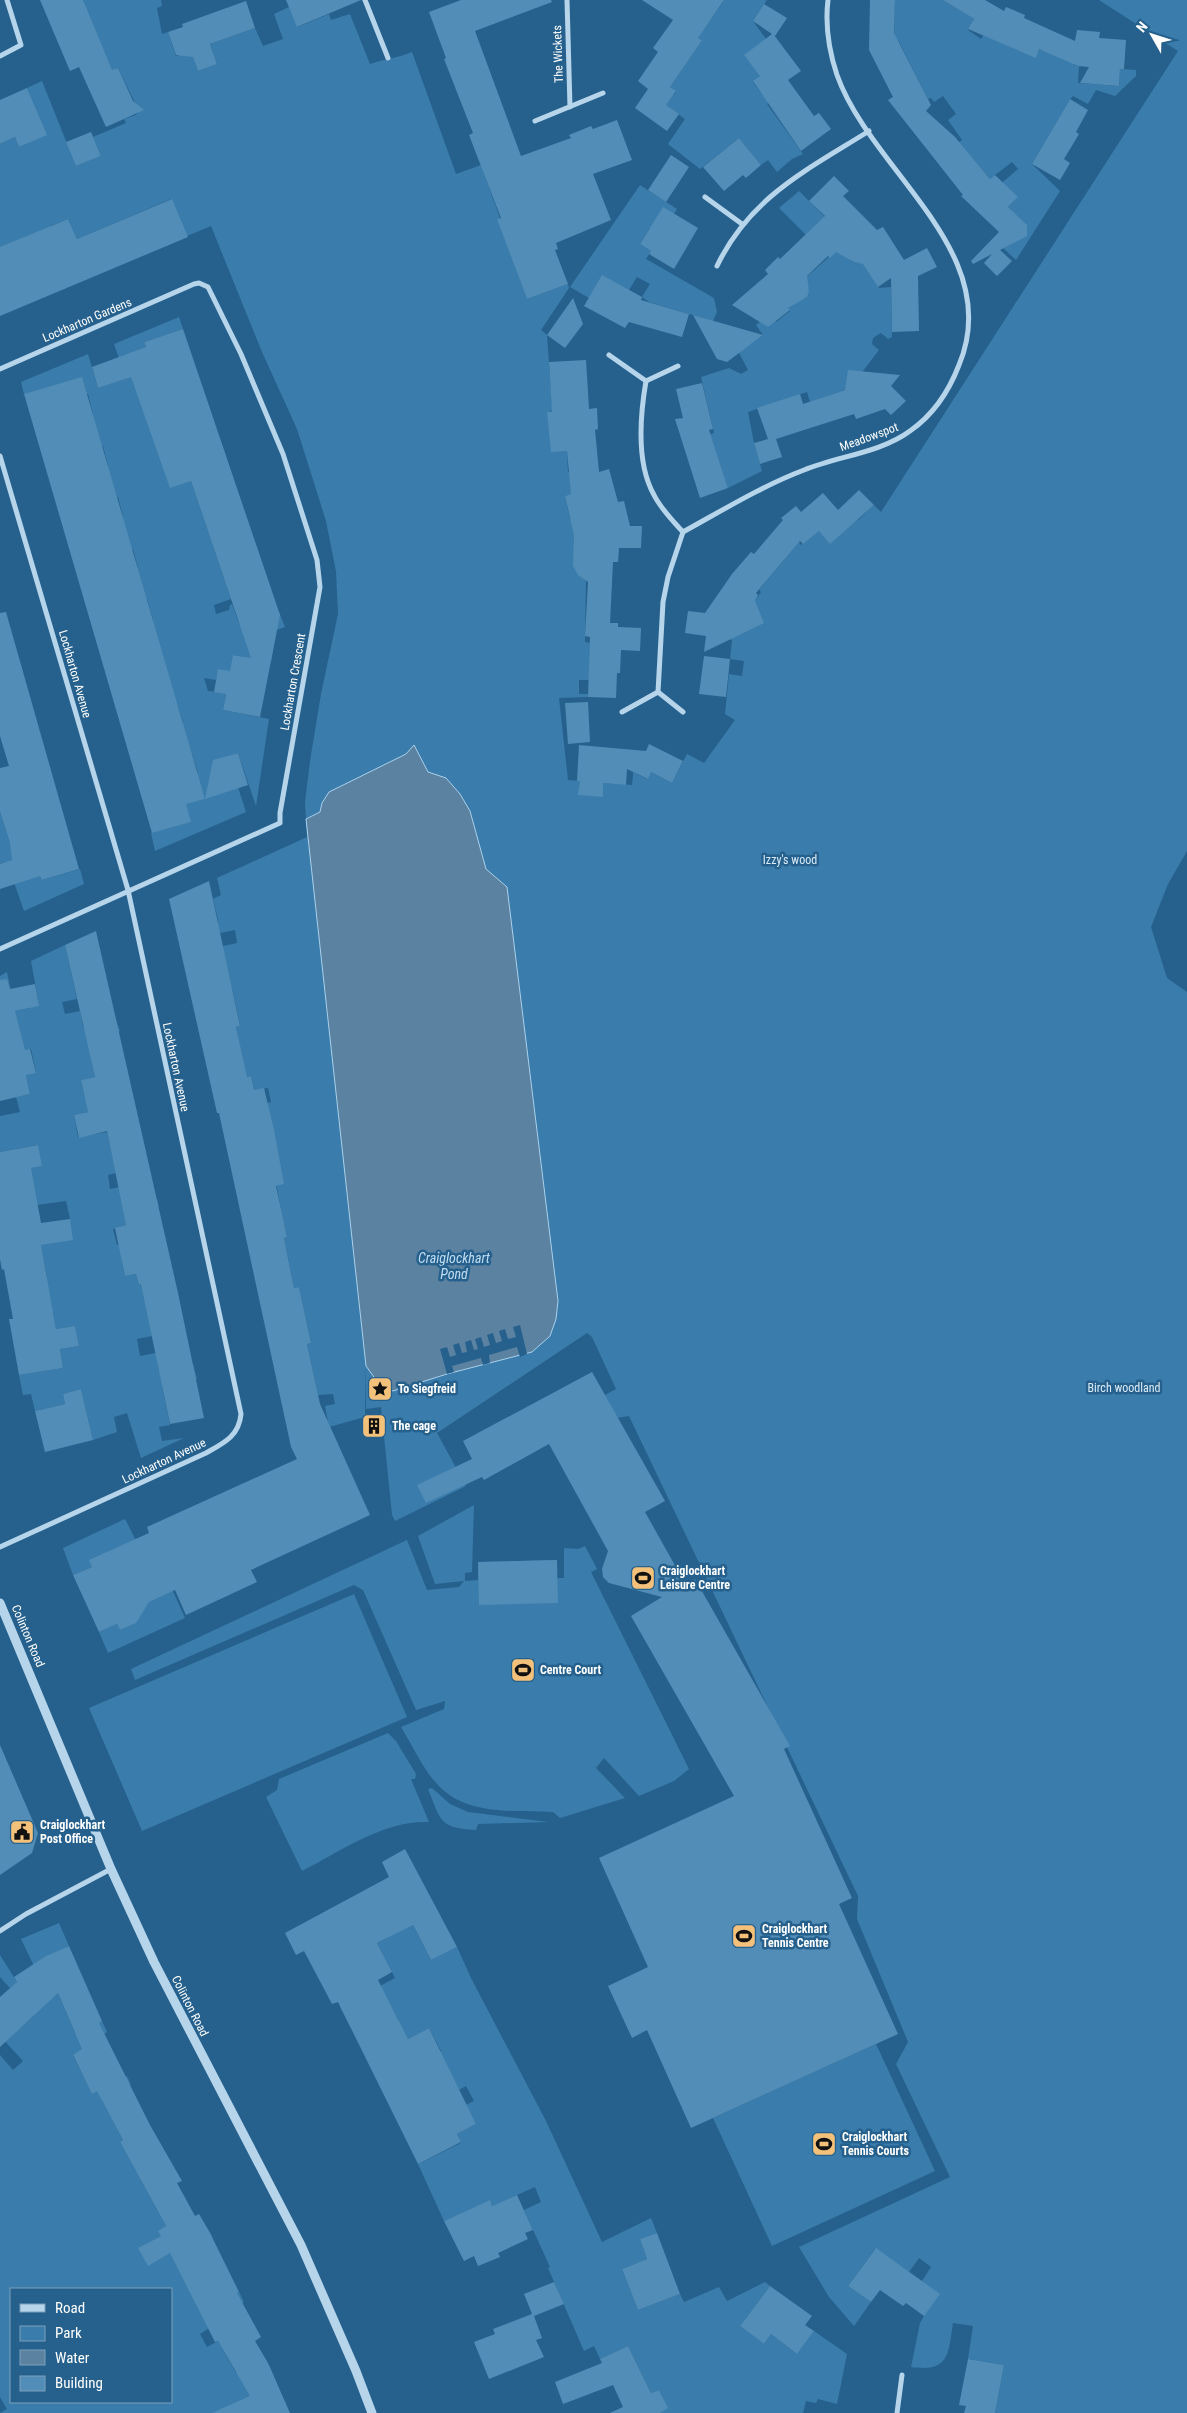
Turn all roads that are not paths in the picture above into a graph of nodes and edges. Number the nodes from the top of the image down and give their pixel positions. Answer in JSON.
{"nodes":[{"id":1,"x":7,"y":0,"type":"edge"},
{"id":2,"x":366,"y":0,"type":"edge"},
{"id":3,"x":566,"y":0,"type":"edge"},
{"id":4,"x":828,"y":0,"type":"edge"},
{"id":5,"x":0,"y":56,"type":"edge"},
{"id":6,"x":388,"y":58,"type":"dead end"},
{"id":7,"x":603,"y":93,"type":"dead end"},
{"id":8,"x":570,"y":107,"type":"junction"},
{"id":9,"x":535,"y":120,"type":"dead end"},
{"id":10,"x":869,"y":131,"type":"junction"},
{"id":11,"x":705,"y":197,"type":"dead end"},
{"id":12,"x":742,"y":224,"type":"junction"},
{"id":13,"x":716,"y":266,"type":"dead end"},
{"id":14,"x":182,"y":290,"type":"joint"},
{"id":15,"x":609,"y":355,"type":"dead end"},
{"id":16,"x":678,"y":366,"type":"dead end"},
{"id":17,"x":0,"y":369,"type":"edge"},
{"id":18,"x":646,"y":381,"type":"junction"},
{"id":19,"x":0,"y":456,"type":"edge"},
{"id":20,"x":683,"y":532,"type":"junction"},
{"id":21,"x":658,"y":692,"type":"junction"},
{"id":22,"x":622,"y":712,"type":"dead end"},
{"id":23,"x":683,"y":712,"type":"dead end"},
{"id":24,"x":128,"y":890,"type":"junction"},
{"id":25,"x":0,"y":949,"type":"edge"},
{"id":26,"x":0,"y":1547,"type":"edge"},
{"id":27,"x":0,"y":1603,"type":"edge"},
{"id":28,"x":111,"y":1869,"type":"junction"},
{"id":29,"x":0,"y":1931,"type":"edge"},
{"id":30,"x":902,"y":2375,"type":"dead end"},
{"id":31,"x":372,"y":2413,"type":"edge"},
{"id":32,"x":897,"y":2413,"type":"edge"}],
"edges":[{"from":1,"to":5,"type":"street"},
{"from":2,"to":6,"type":"street"},
{"from":3,"to":8,"type":"street","name":"The Wickets"},
{"from":4,"to":10,"type":"street","name":"Meadowspot"},
{"from":7,"to":8,"type":"street"},
{"from":8,"to":9,"type":"street"},
{"from":10,"to":12,"type":"street"},
{"from":10,"to":20,"type":"street","name":"Meadowspot"},
{"from":11,"to":12,"type":"street"},
{"from":12,"to":13,"type":"street"},
{"from":14,"to":17,"type":"street","name":"Lockharton Gardens"},
{"from":14,"to":24,"type":"street","name":"Lockharton Crescent"},
{"from":15,"to":18,"type":"street"},
{"from":16,"to":18,"type":"street"},
{"from":18,"to":20,"type":"street"},
{"from":19,"to":24,"type":"street","name":"Lockharton Avenue"},
{"from":20,"to":21,"type":"street"},
{"from":21,"to":22,"type":"street"},
{"from":21,"to":23,"type":"street"},
{"from":24,"to":25,"type":"street","name":"Lockharton Crescent"},
{"from":24,"to":26,"type":"street","name":"Lockharton Avenue"},
{"from":27,"to":28,"type":"street","name":"Colinton Road"},
{"from":28,"to":29,"type":"street"},
{"from":28,"to":31,"type":"street","name":"Colinton Road"},
{"from":30,"to":32,"type":"street"}]}
